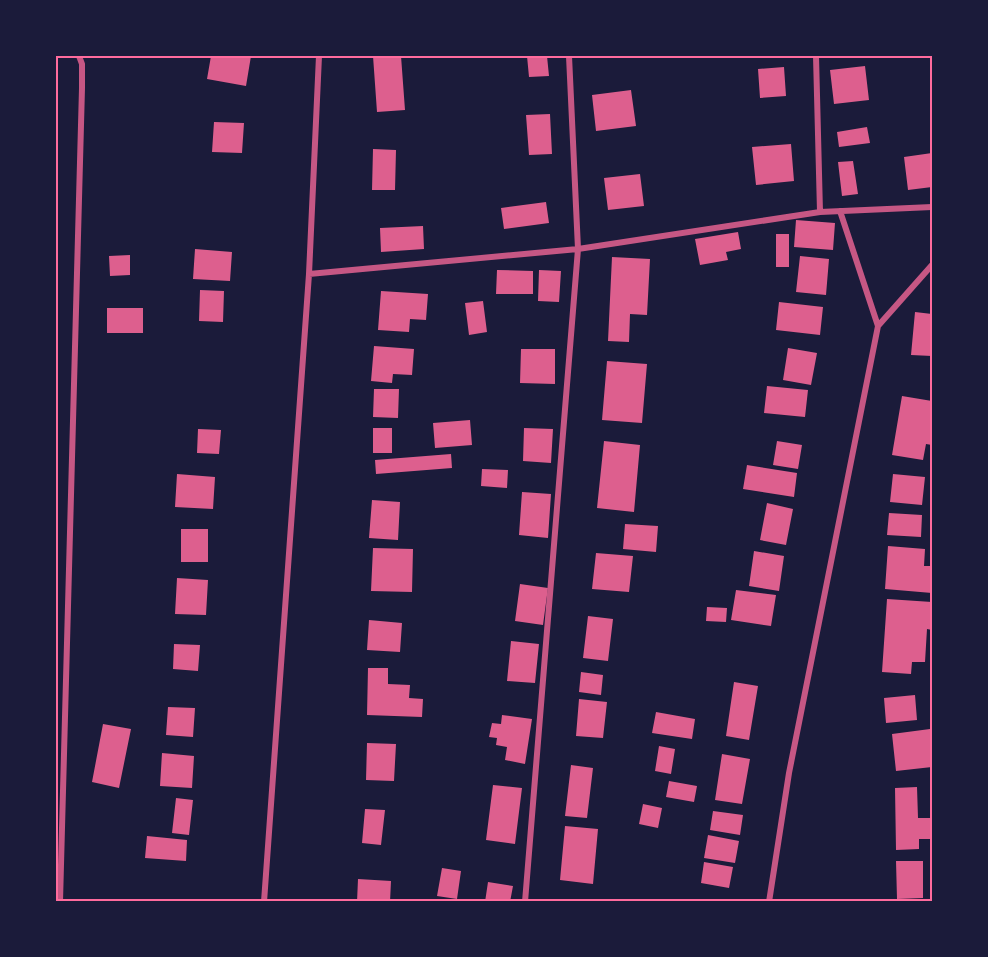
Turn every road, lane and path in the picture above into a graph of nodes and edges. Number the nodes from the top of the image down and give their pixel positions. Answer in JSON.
{"nodes":[{"id":1,"x":79,"y":56,"type":"edge"},
{"id":2,"x":319,"y":56,"type":"edge"},
{"id":3,"x":569,"y":56,"type":"edge"},
{"id":4,"x":816,"y":56,"type":"edge"},
{"id":5,"x":933,"y":207,"type":"edge"},
{"id":6,"x":840,"y":211,"type":"junction"},
{"id":7,"x":820,"y":212,"type":"junction"},
{"id":8,"x":578,"y":249,"type":"junction"},
{"id":9,"x":933,"y":265,"type":"edge"},
{"id":10,"x":309,"y":274,"type":"junction"},
{"id":11,"x":878,"y":326,"type":"junction"},
{"id":12,"x":60,"y":902,"type":"edge"},
{"id":13,"x":264,"y":902,"type":"edge"},
{"id":14,"x":525,"y":902,"type":"edge"},
{"id":15,"x":769,"y":902,"type":"edge"}],
"edges":[{"from":1,"to":12,"type":"street"},
{"from":2,"to":10,"type":"street"},
{"from":3,"to":8,"type":"street"},
{"from":4,"to":7,"type":"street"},
{"from":5,"to":6,"type":"street"},
{"from":6,"to":7,"type":"street"},
{"from":6,"to":11,"type":"street"},
{"from":7,"to":8,"type":"street"},
{"from":8,"to":10,"type":"street"},
{"from":8,"to":14,"type":"street"},
{"from":9,"to":11,"type":"street"},
{"from":10,"to":13,"type":"street"},
{"from":11,"to":15,"type":"street"}]}
